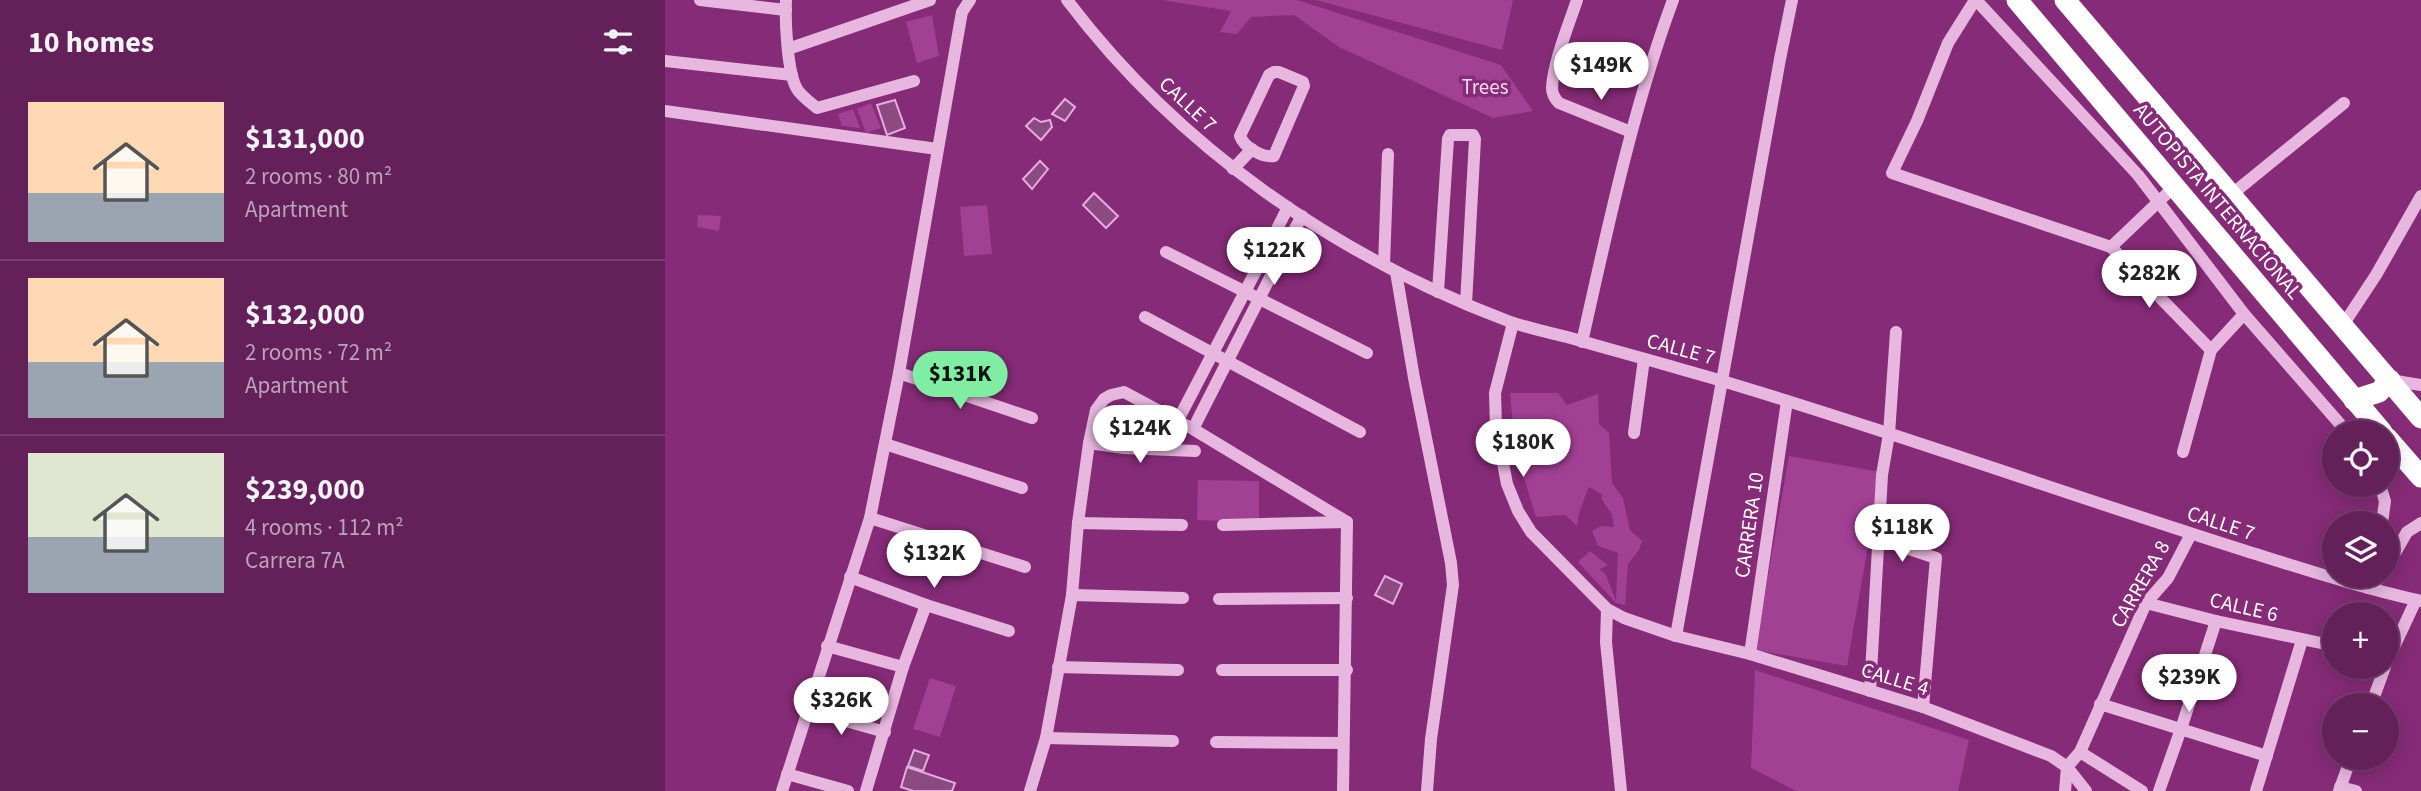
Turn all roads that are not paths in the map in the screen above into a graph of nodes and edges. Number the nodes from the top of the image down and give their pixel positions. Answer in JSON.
{"nodes":[{"id":1,"x":700,"y":0,"type":"edge"},
{"id":2,"x":930,"y":0,"type":"edge"},
{"id":3,"x":970,"y":0,"type":"edge"},
{"id":4,"x":1067,"y":0,"type":"edge"},
{"id":5,"x":1577,"y":0,"type":"edge"},
{"id":6,"x":1673,"y":0,"type":"edge"},
{"id":7,"x":1792,"y":0,"type":"edge"},
{"id":8,"x":1976,"y":0,"type":"edge"},
{"id":9,"x":2017,"y":0,"type":"edge"},
{"id":10,"x":2065,"y":0,"type":"edge"},
{"id":11,"x":786,"y":5,"type":"edge"},
{"id":12,"x":788,"y":50,"type":"junction"},
{"id":13,"x":665,"y":61,"type":"edge"},
{"id":14,"x":792,"y":75,"type":"junction"},
{"id":15,"x":914,"y":81,"type":"dead end"},
{"id":16,"x":2344,"y":103,"type":"dead end"},
{"id":17,"x":665,"y":111,"type":"edge"},
{"id":18,"x":1631,"y":132,"type":"junction"},
{"id":19,"x":937,"y":149,"type":"junction"},
{"id":20,"x":1252,"y":149,"type":"junction"},
{"id":21,"x":1388,"y":154,"type":"dead end"},
{"id":22,"x":1234,"y":169,"type":"junction"},
{"id":23,"x":2175,"y":186,"type":"junction"},
{"id":24,"x":2231,"y":195,"type":"junction"},
{"id":25,"x":2421,"y":196,"type":"edge"},
{"id":26,"x":2158,"y":202,"type":"junction"},
{"id":27,"x":1288,"y":207,"type":"junction"},
{"id":28,"x":1302,"y":216,"type":"junction"},
{"id":29,"x":2111,"y":247,"type":"junction"},
{"id":30,"x":1166,"y":252,"type":"dead end"},
{"id":31,"x":1384,"y":265,"type":"junction"},
{"id":32,"x":1396,"y":272,"type":"junction"},
{"id":33,"x":1245,"y":292,"type":"junction"},
{"id":34,"x":1438,"y":292,"type":"junction"},
{"id":35,"x":1259,"y":299,"type":"junction"},
{"id":36,"x":1466,"y":304,"type":"junction"},
{"id":37,"x":2244,"y":314,"type":"junction"},
{"id":38,"x":1145,"y":317,"type":"dead end"},
{"id":39,"x":1513,"y":323,"type":"junction"},
{"id":40,"x":2343,"y":325,"type":"junction"},
{"id":41,"x":1896,"y":332,"type":"dead end"},
{"id":42,"x":1576,"y":340,"type":"junction"},
{"id":43,"x":2211,"y":350,"type":"junction"},
{"id":44,"x":1367,"y":353,"type":"dead end"},
{"id":45,"x":1213,"y":354,"type":"junction"},
{"id":46,"x":1644,"y":359,"type":"junction"},
{"id":47,"x":1228,"y":361,"type":"junction"},
{"id":48,"x":899,"y":373,"type":"junction"},
{"id":49,"x":1721,"y":380,"type":"junction"},
{"id":50,"x":2390,"y":380,"type":"junction"},
{"id":51,"x":2421,"y":385,"type":"edge"},
{"id":52,"x":2354,"y":400,"type":"junction"},
{"id":53,"x":1787,"y":401,"type":"junction"},
{"id":54,"x":1032,"y":418,"type":"dead end"},
{"id":55,"x":2421,"y":418,"type":"edge"},
{"id":56,"x":1178,"y":420,"type":"junction"},
{"id":57,"x":2337,"y":420,"type":"edge"},
{"id":58,"x":2372,"y":420,"type":"edge"},
{"id":59,"x":1193,"y":429,"type":"junction"},
{"id":60,"x":1360,"y":432,"type":"dead end"},
{"id":61,"x":1634,"y":433,"type":"dead end"},
{"id":62,"x":1889,"y":434,"type":"junction"},
{"id":63,"x":1089,"y":443,"type":"junction"},
{"id":64,"x":885,"y":444,"type":"junction"},
{"id":65,"x":1195,"y":451,"type":"dead end"},
{"id":66,"x":2183,"y":452,"type":"dead end"},
{"id":67,"x":2399,"y":452,"type":"edge"},
{"id":68,"x":2421,"y":477,"type":"edge"},
{"id":69,"x":1022,"y":488,"type":"dead end"},
{"id":70,"x":870,"y":518,"type":"junction"},
{"id":71,"x":1347,"y":522,"type":"junction"},
{"id":72,"x":1078,"y":523,"type":"junction"},
{"id":73,"x":2421,"y":523,"type":"edge"},
{"id":74,"x":1182,"y":525,"type":"dead end"},
{"id":75,"x":1223,"y":525,"type":"dead end"},
{"id":76,"x":2191,"y":534,"type":"junction"},
{"id":77,"x":1879,"y":539,"type":"junction"},
{"id":78,"x":2399,"y":546,"type":"edge"},
{"id":79,"x":1025,"y":567,"type":"dead end"},
{"id":80,"x":2322,"y":571,"type":"edge"},
{"id":81,"x":850,"y":577,"type":"junction"},
{"id":82,"x":2368,"y":588,"type":"edge"},
{"id":83,"x":1072,"y":595,"type":"junction"},
{"id":84,"x":1183,"y":598,"type":"dead end"},
{"id":85,"x":1347,"y":598,"type":"junction"},
{"id":86,"x":1219,"y":599,"type":"dead end"},
{"id":87,"x":2419,"y":600,"type":"edge"},
{"id":88,"x":2146,"y":603,"type":"junction"},
{"id":89,"x":926,"y":605,"type":"junction"},
{"id":90,"x":1607,"y":609,"type":"junction"},
{"id":91,"x":2216,"y":621,"type":"junction"},
{"id":92,"x":1009,"y":631,"type":"dead end"},
{"id":93,"x":1676,"y":636,"type":"junction"},
{"id":94,"x":2399,"y":638,"type":"edge"},
{"id":95,"x":2302,"y":640,"type":"junction"},
{"id":96,"x":2322,"y":644,"type":"edge"},
{"id":97,"x":827,"y":646,"type":"junction"},
{"id":98,"x":1750,"y":654,"type":"junction"},
{"id":99,"x":903,"y":667,"type":"junction"},
{"id":100,"x":1058,"y":667,"type":"junction"},
{"id":101,"x":1178,"y":670,"type":"dead end"},
{"id":102,"x":1222,"y":670,"type":"dead end"},
{"id":103,"x":1346,"y":670,"type":"junction"},
{"id":104,"x":1870,"y":691,"type":"junction"},
{"id":105,"x":2101,"y":704,"type":"junction"},
{"id":106,"x":1923,"y":707,"type":"junction"},
{"id":107,"x":807,"y":710,"type":"junction"},
{"id":108,"x":2181,"y":729,"type":"junction"},
{"id":109,"x":885,"y":732,"type":"junction"},
{"id":110,"x":1046,"y":738,"type":"junction"},
{"id":111,"x":1173,"y":741,"type":"dead end"},
{"id":112,"x":1216,"y":741,"type":"dead end"},
{"id":113,"x":1343,"y":743,"type":"junction"},
{"id":114,"x":2080,"y":752,"type":"junction"},
{"id":115,"x":2267,"y":756,"type":"junction"},
{"id":116,"x":2067,"y":767,"type":"junction"},
{"id":117,"x":2346,"y":770,"type":"edge"},
{"id":118,"x":787,"y":774,"type":"junction"},
{"id":119,"x":2339,"y":789,"type":"edge"},
{"id":120,"x":782,"y":791,"type":"edge"},
{"id":121,"x":848,"y":791,"type":"edge"},
{"id":122,"x":866,"y":791,"type":"edge"},
{"id":123,"x":1030,"y":791,"type":"edge"},
{"id":124,"x":1343,"y":791,"type":"edge"},
{"id":125,"x":1427,"y":791,"type":"edge"},
{"id":126,"x":1621,"y":791,"type":"edge"},
{"id":127,"x":2065,"y":791,"type":"edge"},
{"id":128,"x":2086,"y":791,"type":"edge"},
{"id":129,"x":2142,"y":791,"type":"edge"},
{"id":130,"x":2159,"y":791,"type":"edge"},
{"id":131,"x":2256,"y":791,"type":"edge"},
{"id":132,"x":2356,"y":791,"type":"edge"}],
"edges":[{"from":1,"to":11,"type":"street"},
{"from":2,"to":12,"type":"street"},
{"from":3,"to":19,"type":"street"},
{"from":4,"to":22,"type":"street","name":"CALLE 7"},
{"from":5,"to":18,"type":"street"},
{"from":6,"to":18,"type":"street"},
{"from":7,"to":49,"type":"street"},
{"from":8,"to":26,"type":"street"},
{"from":8,"to":29,"type":"street"},
{"from":9,"to":23,"type":"highway","name":"AUTOPISTA INTERNACIONAL"},
{"from":10,"to":24,"type":"highway","name":"AUTOPISTA INTERNACIONAL"},
{"from":11,"to":12,"type":"street"},
{"from":12,"to":14,"type":"street"},
{"from":13,"to":14,"type":"street"},
{"from":14,"to":15,"type":"street"},
{"from":16,"to":24,"type":"street"},
{"from":17,"to":19,"type":"street"},
{"from":18,"to":42,"type":"street"},
{"from":19,"to":48,"type":"street"},
{"from":20,"to":20,"type":"street"},
{"from":20,"to":22,"type":"street"},
{"from":21,"to":31,"type":"street"},
{"from":22,"to":27,"type":"street","name":"CALLE 7"},
{"from":23,"to":26,"type":"street"},
{"from":23,"to":52,"type":"highway","name":"AUTOPISTA INTERNACIONAL"},
{"from":24,"to":40,"type":"highway","name":"AUTOPISTA INTERNACIONAL"},
{"from":25,"to":40,"type":"street"},
{"from":26,"to":29,"type":"street"},
{"from":26,"to":37,"type":"street"},
{"from":27,"to":28,"type":"street","name":"CALLE 7"},
{"from":27,"to":33,"type":"street"},
{"from":28,"to":31,"type":"street","name":"CALLE 7"},
{"from":28,"to":35,"type":"street"},
{"from":29,"to":43,"type":"street"},
{"from":30,"to":33,"type":"street"},
{"from":31,"to":32,"type":"street","name":"CALLE 7"},
{"from":32,"to":34,"type":"street","name":"CALLE 7"},
{"from":32,"to":125,"type":"street"},
{"from":33,"to":35,"type":"street"},
{"from":33,"to":45,"type":"street"},
{"from":34,"to":36,"type":"street","name":"CALLE 7"},
{"from":34,"to":36,"type":"street"},
{"from":35,"to":44,"type":"street"},
{"from":35,"to":47,"type":"street"},
{"from":36,"to":39,"type":"street","name":"CALLE 7"},
{"from":37,"to":43,"type":"street"},
{"from":37,"to":57,"type":"street"},
{"from":38,"to":45,"type":"street"},
{"from":39,"to":42,"type":"street","name":"CALLE 7"},
{"from":39,"to":90,"type":"street"},
{"from":40,"to":50,"type":"highway","name":"AUTOPISTA INTERNACIONAL"},
{"from":41,"to":62,"type":"street"},
{"from":42,"to":46,"type":"street","name":"CALLE 7"},
{"from":43,"to":66,"type":"street"},
{"from":45,"to":47,"type":"street"},
{"from":45,"to":56,"type":"street"},
{"from":46,"to":49,"type":"street","name":"CALLE 7"},
{"from":46,"to":61,"type":"street"},
{"from":47,"to":59,"type":"street"},
{"from":47,"to":60,"type":"street"},
{"from":48,"to":54,"type":"street"},
{"from":48,"to":64,"type":"street"},
{"from":49,"to":53,"type":"street","name":"CALLE 7"},
{"from":49,"to":93,"type":"street"},
{"from":50,"to":51,"type":"street"},
{"from":50,"to":52,"type":"highway"},
{"from":50,"to":55,"type":"highway","name":"AUTOPISTA INTERNACIONAL"},
{"from":52,"to":58,"type":"highway","name":"AUTOPISTA INTERNACIONAL"},
{"from":53,"to":62,"type":"street","name":"CALLE 7"},
{"from":53,"to":98,"type":"street","name":"CARRERA 10"},
{"from":56,"to":59,"type":"street"},
{"from":56,"to":63,"type":"street"},
{"from":59,"to":71,"type":"street"},
{"from":62,"to":76,"type":"street","name":"CALLE 7"},
{"from":62,"to":77,"type":"street"},
{"from":63,"to":65,"type":"street"},
{"from":63,"to":72,"type":"street"},
{"from":64,"to":69,"type":"street"},
{"from":64,"to":70,"type":"street"},
{"from":67,"to":68,"type":"highway"},
{"from":70,"to":79,"type":"street"},
{"from":70,"to":81,"type":"street"},
{"from":71,"to":75,"type":"street"},
{"from":71,"to":85,"type":"street"},
{"from":72,"to":74,"type":"street"},
{"from":72,"to":83,"type":"street"},
{"from":73,"to":78,"type":"street"},
{"from":76,"to":80,"type":"street","name":"CALLE 7"},
{"from":76,"to":88,"type":"street","name":"CARRERA 8"},
{"from":77,"to":104,"type":"street"},
{"from":77,"to":106,"type":"street"},
{"from":81,"to":89,"type":"street"},
{"from":81,"to":97,"type":"street"},
{"from":82,"to":87,"type":"street","name":"CALLE 7"},
{"from":83,"to":84,"type":"street"},
{"from":83,"to":100,"type":"street"},
{"from":85,"to":86,"type":"street"},
{"from":85,"to":103,"type":"street"},
{"from":87,"to":94,"type":"street"},
{"from":88,"to":91,"type":"street","name":"CALLE 6"},
{"from":88,"to":105,"type":"street","name":"CARRERA 8"},
{"from":89,"to":92,"type":"street"},
{"from":89,"to":99,"type":"street"},
{"from":90,"to":93,"type":"street","name":"CALLE 4"},
{"from":90,"to":126,"type":"street"},
{"from":91,"to":95,"type":"street","name":"CALLE 6"},
{"from":91,"to":108,"type":"street"},
{"from":93,"to":98,"type":"street","name":"CALLE 4"},
{"from":95,"to":96,"type":"street","name":"CALLE 6"},
{"from":95,"to":115,"type":"street"},
{"from":97,"to":99,"type":"street"},
{"from":97,"to":107,"type":"street"},
{"from":98,"to":104,"type":"street","name":"CALLE 4"},
{"from":99,"to":109,"type":"street"},
{"from":100,"to":101,"type":"street"},
{"from":100,"to":110,"type":"street"},
{"from":102,"to":103,"type":"street"},
{"from":103,"to":113,"type":"street"},
{"from":104,"to":106,"type":"street","name":"CALLE 4"},
{"from":105,"to":108,"type":"street"},
{"from":105,"to":114,"type":"street","name":"CARRERA 8"},
{"from":106,"to":116,"type":"street","name":"CALLE 4"},
{"from":107,"to":109,"type":"street"},
{"from":107,"to":118,"type":"street"},
{"from":108,"to":115,"type":"street"},
{"from":108,"to":130,"type":"street"},
{"from":109,"to":122,"type":"street"},
{"from":110,"to":111,"type":"street"},
{"from":110,"to":123,"type":"street"},
{"from":112,"to":113,"type":"street"},
{"from":113,"to":124,"type":"street"},
{"from":114,"to":116,"type":"street","name":"CARRERA 8"},
{"from":114,"to":129,"type":"street"},
{"from":115,"to":131,"type":"street"},
{"from":116,"to":127,"type":"street"},
{"from":116,"to":128,"type":"street","name":"CALLE 4"},
{"from":117,"to":119,"type":"street"},
{"from":118,"to":120,"type":"street"},
{"from":118,"to":121,"type":"street"},
{"from":119,"to":132,"type":"street"}]}
